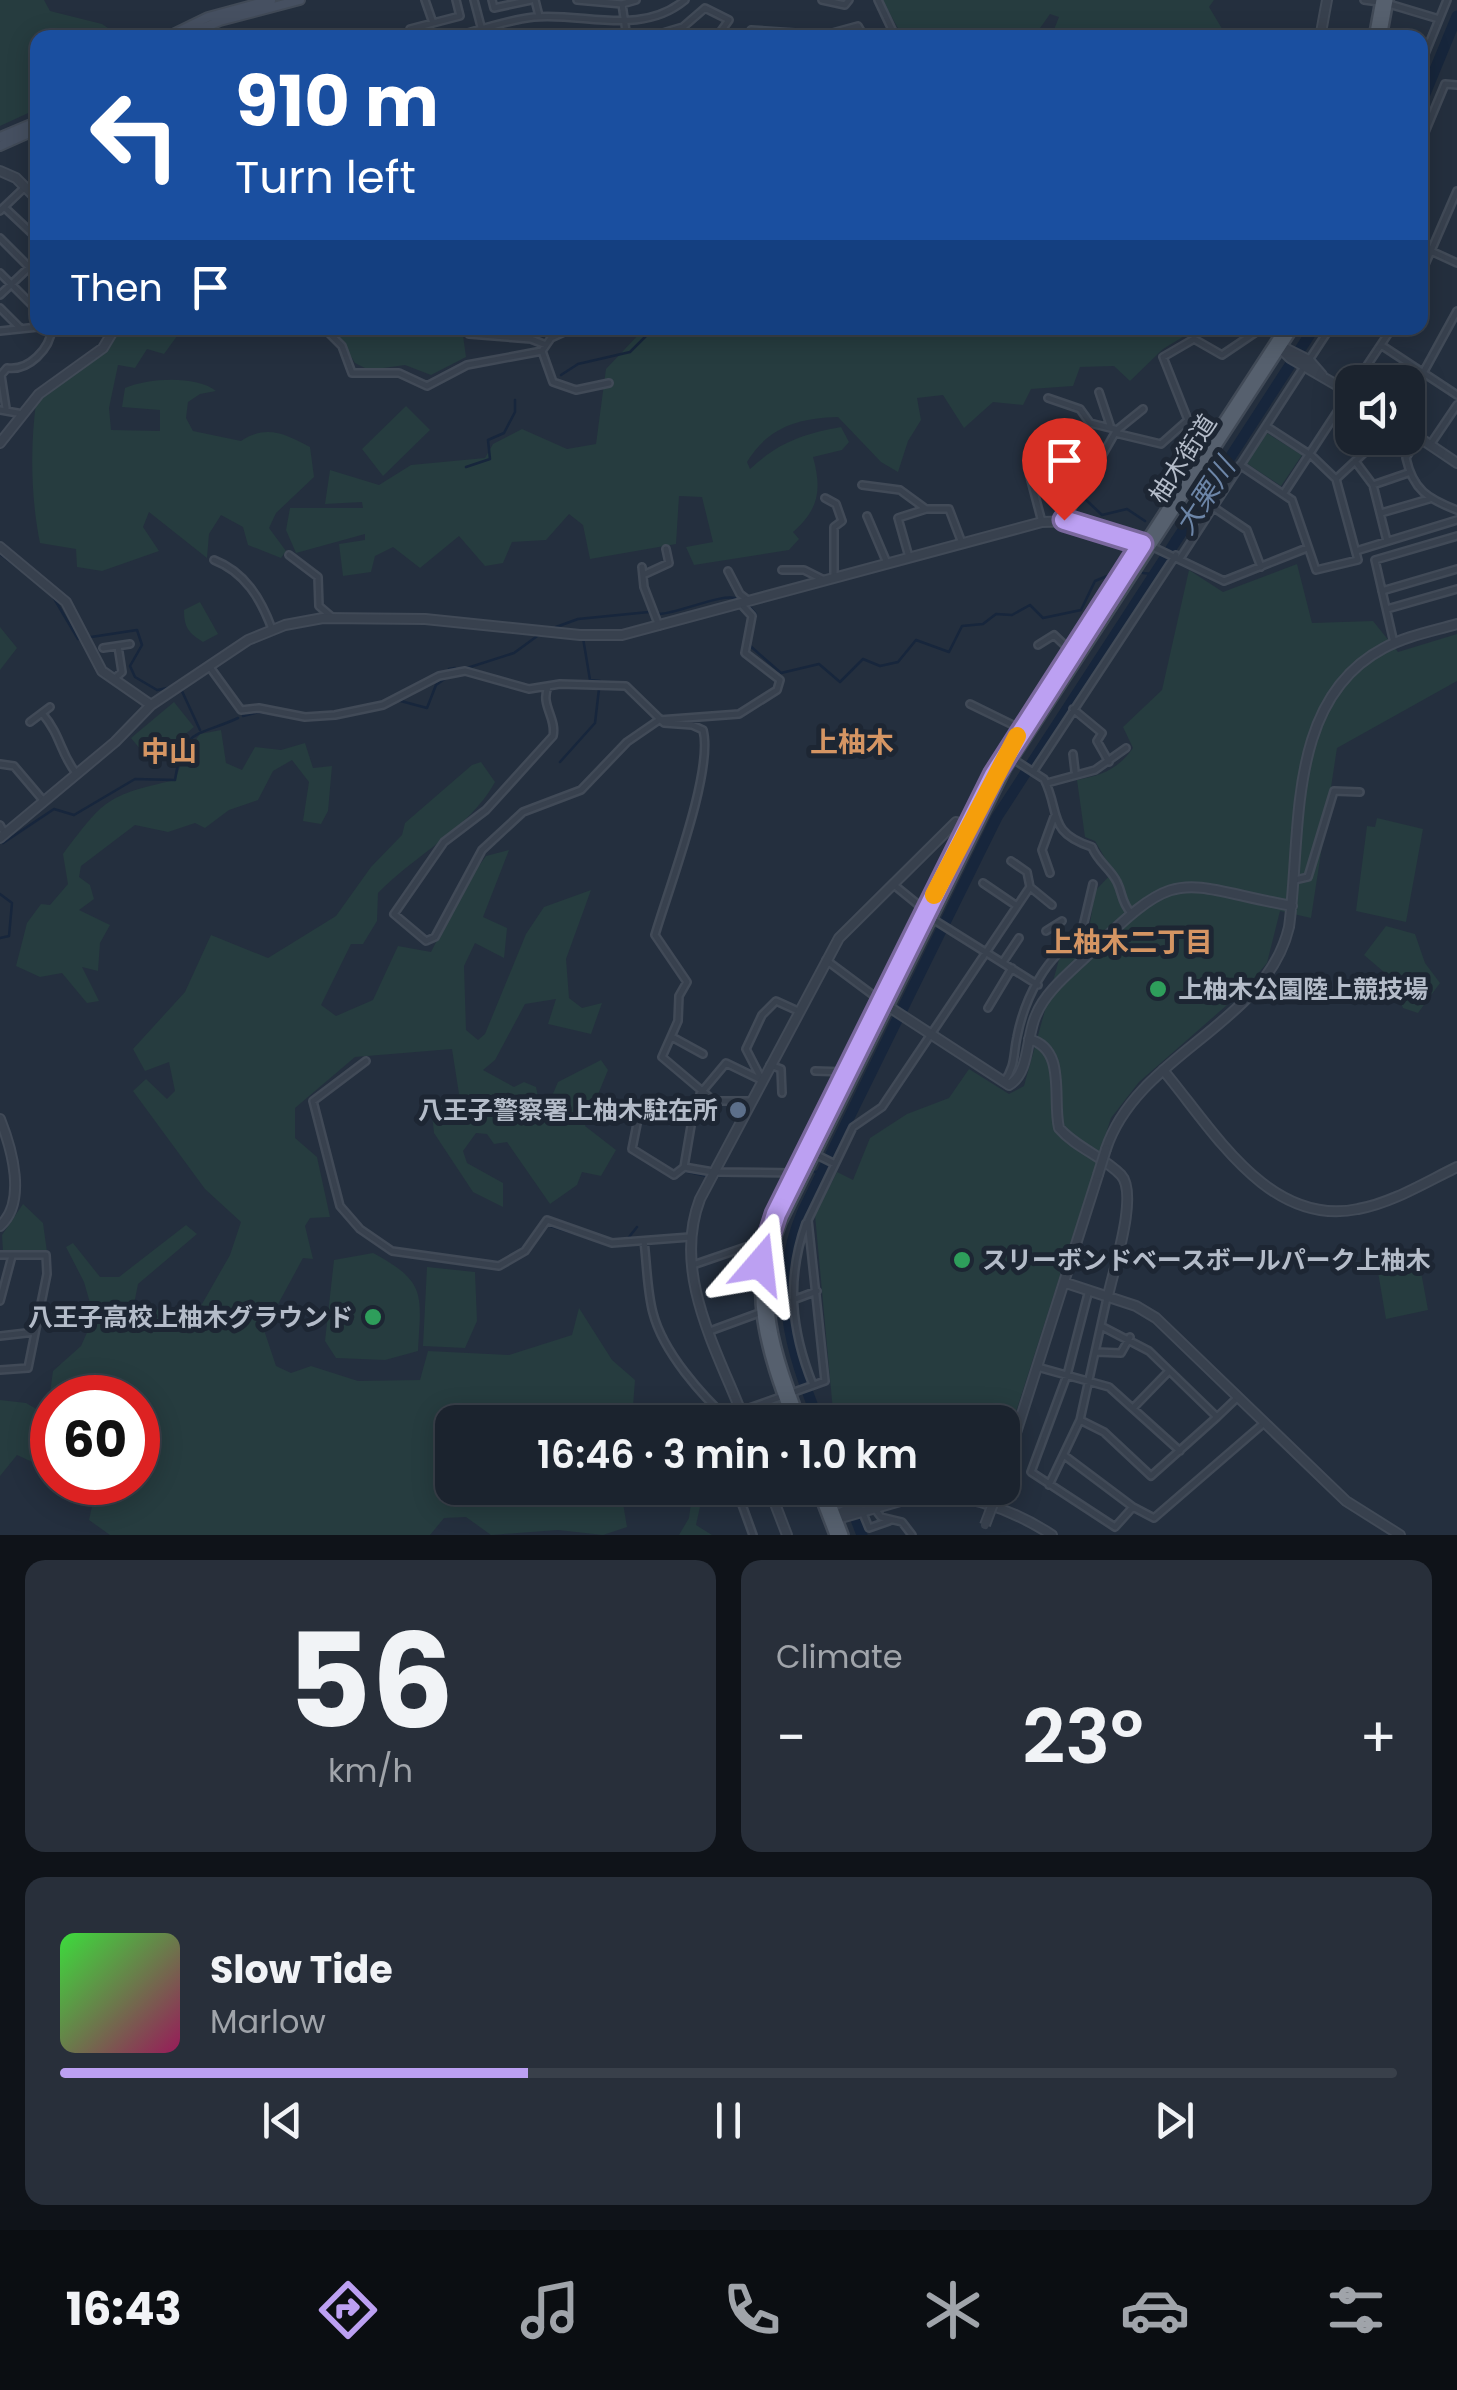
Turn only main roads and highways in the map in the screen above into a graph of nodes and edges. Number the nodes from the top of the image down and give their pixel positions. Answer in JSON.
{"nodes":[{"id":1,"x":271,"y":0,"type":"edge"},
{"id":2,"x":300,"y":0,"type":"edge"},
{"id":3,"x":1384,"y":2,"type":"edge"},
{"id":4,"x":181,"y":30,"type":"edge"},
{"id":5,"x":199,"y":30,"type":"edge"},
{"id":6,"x":1379,"y":30,"type":"edge"},
{"id":7,"x":30,"y":124,"type":"edge"},
{"id":8,"x":30,"y":133,"type":"edge"},
{"id":9,"x":0,"y":137,"type":"edge"},
{"id":10,"x":0,"y":146,"type":"edge"},
{"id":11,"x":1283,"y":335,"type":"edge"},
{"id":12,"x":1287,"y":335,"type":"edge"},
{"id":13,"x":1279,"y":345,"type":"junction"},
{"id":14,"x":1150,"y":546,"type":"junction"},
{"id":15,"x":972,"y":826,"type":"junction"},
{"id":16,"x":887,"y":1006,"type":"junction"},
{"id":17,"x":814,"y":1154,"type":"junction"},
{"id":18,"x":791,"y":1393,"type":"junction"},
{"id":19,"x":793,"y":1405,"type":"edge"},
{"id":20,"x":830,"y":1505,"type":"edge"},
{"id":21,"x":834,"y":1505,"type":"edge"},
{"id":22,"x":839,"y":1516,"type":"junction"},
{"id":23,"x":835,"y":1535,"type":"edge"},
{"id":24,"x":843,"y":1535,"type":"edge"}],
"edges":[{"from":1,"to":4,"type":"main road"},
{"from":2,"to":5,"type":"main road"},
{"from":3,"to":6,"type":"main road"},
{"from":7,"to":9,"type":"main road"},
{"from":8,"to":10,"type":"main road"},
{"from":11,"to":13,"type":"main road","name":"柚木街道"},
{"from":12,"to":13,"type":"main road","name":"柚木街道"},
{"from":13,"to":14,"type":"main road","name":"柚木街道"},
{"from":13,"to":14,"type":"main road","name":"柚木街道"},
{"from":14,"to":15,"type":"main road","name":"柚木街道"},
{"from":14,"to":15,"type":"main road","name":"柚木街道"},
{"from":15,"to":16,"type":"main road","name":"柚木街道"},
{"from":16,"to":17,"type":"main road","name":"柚木街道"},
{"from":16,"to":17,"type":"main road","name":"柚木街道"},
{"from":17,"to":18,"type":"main road","name":"柚木街道"},
{"from":17,"to":18,"type":"main road","name":"柚木街道"},
{"from":18,"to":19,"type":"main road","name":"柚木街道"},
{"from":20,"to":22,"type":"main road"},
{"from":21,"to":22,"type":"main road"},
{"from":22,"to":23,"type":"main road"},
{"from":22,"to":24,"type":"main road"}]}
